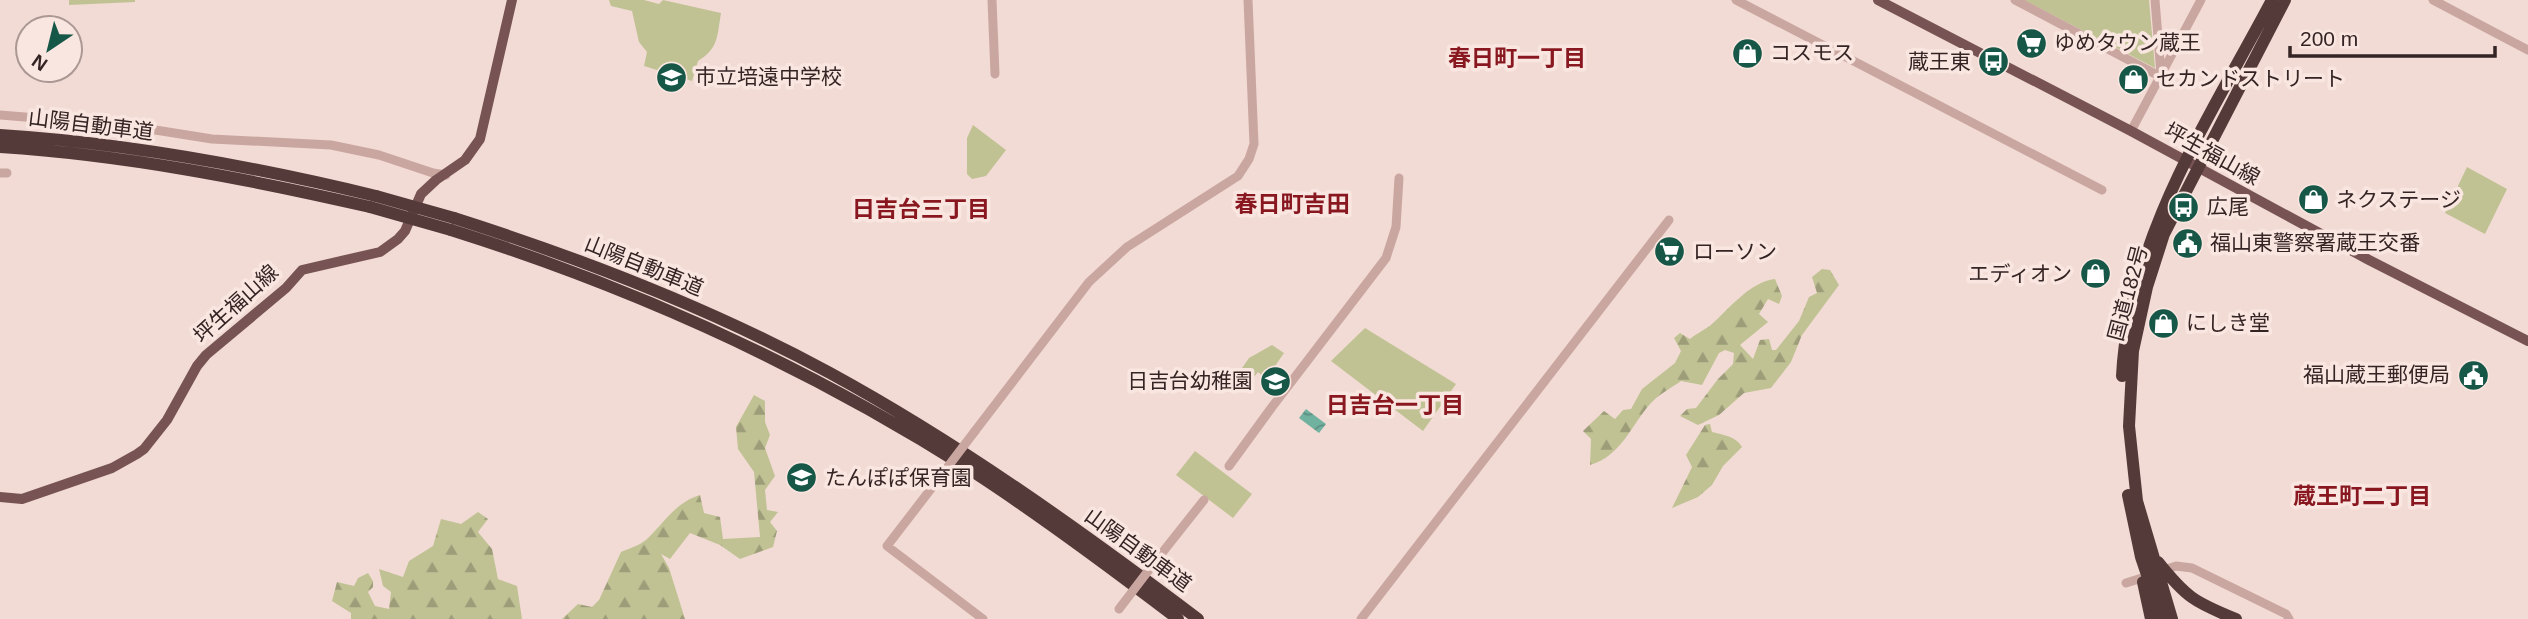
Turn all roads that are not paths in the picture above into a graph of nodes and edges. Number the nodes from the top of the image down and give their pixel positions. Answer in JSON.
{"nodes":[{"id":1,"x":512,"y":0,"type":"edge"},
{"id":2,"x":992,"y":0,"type":"edge"},
{"id":3,"x":1248,"y":0,"type":"edge"},
{"id":4,"x":1736,"y":0,"type":"edge"},
{"id":5,"x":1878,"y":0,"type":"edge"},
{"id":6,"x":2015,"y":0,"type":"edge"},
{"id":7,"x":2155,"y":0,"type":"edge"},
{"id":8,"x":2202,"y":0,"type":"edge"},
{"id":9,"x":2272,"y":0,"type":"edge"},
{"id":10,"x":2285,"y":0,"type":"edge"},
{"id":11,"x":2432,"y":0,"type":"edge"},
{"id":12,"x":2528,"y":50,"type":"edge"},
{"id":13,"x":995,"y":74,"type":"dead end"},
{"id":14,"x":2161,"y":77,"type":"junction"},
{"id":15,"x":0,"y":114,"type":"edge"},
{"id":16,"x":2131,"y":131,"type":"junction"},
{"id":17,"x":0,"y":135,"type":"edge"},
{"id":18,"x":0,"y":147,"type":"edge"},
{"id":19,"x":2192,"y":165,"type":"junction"},
{"id":20,"x":446,"y":174,"type":"junction"},
{"id":21,"x":1399,"y":178,"type":"dead end"},
{"id":22,"x":2102,"y":190,"type":"dead end"},
{"id":23,"x":373,"y":202,"type":"junction"},
{"id":24,"x":1669,"y":220,"type":"dead end"},
{"id":25,"x":452,"y":224,"type":"junction"},
{"id":26,"x":2528,"y":341,"type":"edge"},
{"id":27,"x":1229,"y":466,"type":"dead end"},
{"id":28,"x":0,"y":498,"type":"edge"},
{"id":29,"x":1205,"y":500,"type":"dead end"},
{"id":30,"x":2153,"y":574,"type":"junction"},
{"id":31,"x":2126,"y":583,"type":"dead end"},
{"id":32,"x":1119,"y":609,"type":"dead end"},
{"id":33,"x":983,"y":619,"type":"edge"},
{"id":34,"x":1178,"y":619,"type":"edge"},
{"id":35,"x":1198,"y":619,"type":"edge"},
{"id":36,"x":1360,"y":619,"type":"edge"},
{"id":37,"x":2151,"y":619,"type":"edge"},
{"id":38,"x":2162,"y":619,"type":"edge"},
{"id":39,"x":2172,"y":619,"type":"edge"},
{"id":40,"x":2236,"y":619,"type":"edge"},
{"id":41,"x":2289,"y":619,"type":"edge"}],
"edges":[{"from":1,"to":20,"type":"main road","name":"坪生福山線"},
{"from":2,"to":13,"type":"street"},
{"from":3,"to":33,"type":"street","bridge":true},
{"from":4,"to":22,"type":"street"},
{"from":5,"to":16,"type":"main road","name":"坪生福山線"},
{"from":6,"to":14,"type":"street"},
{"from":7,"to":14,"type":"street"},
{"from":8,"to":14,"type":"street"},
{"from":9,"to":19,"type":"highway","name":"国道182号"},
{"from":10,"to":19,"type":"highway","name":"国道182号"},
{"from":11,"to":12,"type":"street"},
{"from":14,"to":16,"type":"street"},
{"from":15,"to":20,"type":"street"},
{"from":16,"to":19,"type":"main road","name":"坪生福山線"},
{"from":17,"to":23,"type":"highway","name":"山陽自動車道"},
{"from":18,"to":23,"type":"highway","name":"山陽自動車道"},
{"from":19,"to":26,"type":"main road","name":"坪生福山線"},
{"from":19,"to":30,"type":"highway","name":"国道182号"},
{"from":20,"to":28,"type":"main road","name":"坪生福山線"},
{"from":21,"to":27,"type":"street"},
{"from":23,"to":25,"type":"highway","name":"山陽自動車道","bridge":true},
{"from":24,"to":36,"type":"street"},
{"from":25,"to":34,"type":"highway","name":"山陽自動車道"},
{"from":25,"to":35,"type":"highway","name":"山陽自動車道"},
{"from":29,"to":32,"type":"street","bridge":true},
{"from":30,"to":31,"type":"street"},
{"from":30,"to":37,"type":"highway"},
{"from":30,"to":38,"type":"highway","name":"国道182号"},
{"from":30,"to":39,"type":"highway","name":"国道182号"},
{"from":30,"to":40,"type":"highway"},
{"from":30,"to":41,"type":"street"}]}
